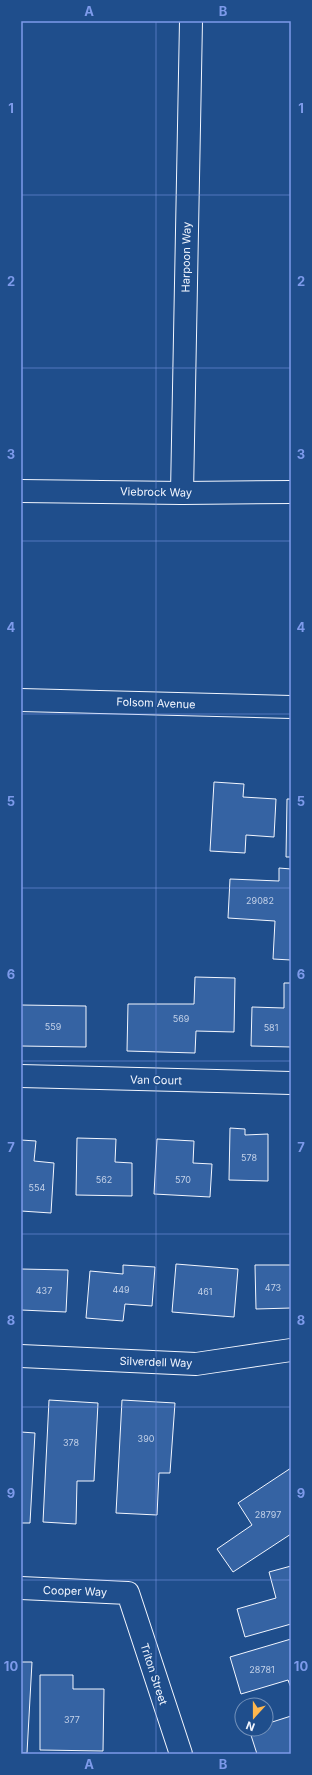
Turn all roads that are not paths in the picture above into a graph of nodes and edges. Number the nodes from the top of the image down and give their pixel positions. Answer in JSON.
{"nodes":[{"id":1,"x":191,"y":21,"type":"edge"},
{"id":2,"x":21,"y":491,"type":"edge"},
{"id":3,"x":291,"y":492,"type":"edge"},
{"id":4,"x":182,"y":493,"type":"junction"},
{"id":5,"x":21,"y":700,"type":"edge"},
{"id":6,"x":291,"y":707,"type":"edge"},
{"id":7,"x":21,"y":1076,"type":"edge"},
{"id":8,"x":291,"y":1083,"type":"edge"},
{"id":9,"x":291,"y":1350,"type":"edge"},
{"id":10,"x":21,"y":1356,"type":"edge"},
{"id":11,"x":21,"y":1588,"type":"edge"},
{"id":12,"x":128,"y":1593,"type":"joint"},
{"id":13,"x":180,"y":1754,"type":"edge"}],
"edges":[{"from":1,"to":4,"type":"street","name":"Harpoon Way"},
{"from":2,"to":4,"type":"street","name":"Viebrock Way"},
{"from":3,"to":4,"type":"street","name":"Viebrock Way"},
{"from":5,"to":6,"type":"street","name":"Folsom Avenue"},
{"from":7,"to":8,"type":"street","name":"Van Court"},
{"from":9,"to":10,"type":"street","name":"Silverdell Way"},
{"from":11,"to":12,"type":"street","name":"Cooper Way"},
{"from":12,"to":13,"type":"street","name":"Triton Street"}]}
